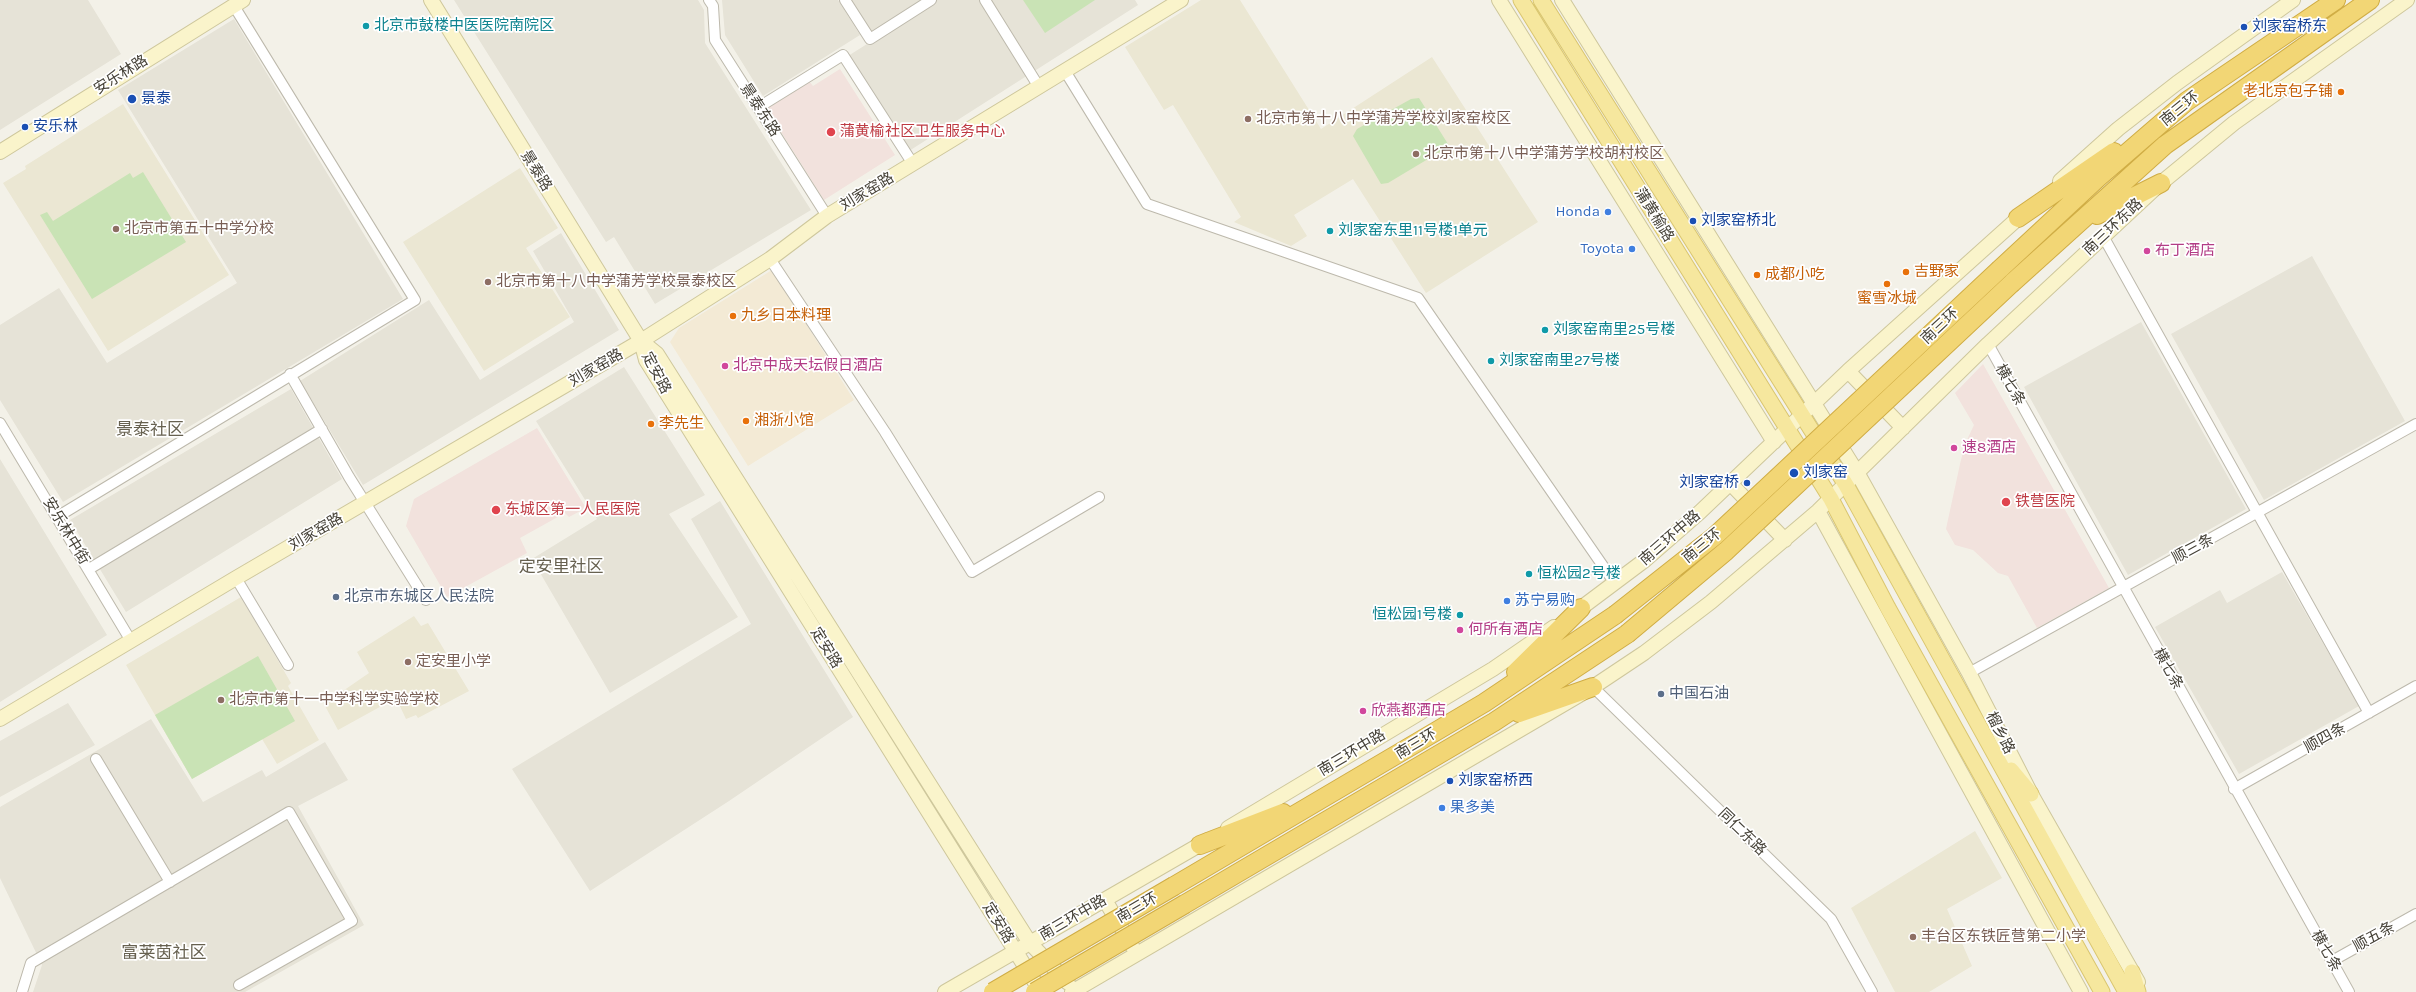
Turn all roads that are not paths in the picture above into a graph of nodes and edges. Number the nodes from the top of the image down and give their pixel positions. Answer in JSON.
{"nodes":[{"id":1,"x":431,"y":0,"type":"edge"},
{"id":2,"x":709,"y":0,"type":"edge"},
{"id":3,"x":845,"y":0,"type":"edge"},
{"id":4,"x":931,"y":0,"type":"edge"},
{"id":5,"x":985,"y":0,"type":"edge"},
{"id":6,"x":1181,"y":0,"type":"edge"},
{"id":7,"x":1499,"y":0,"type":"edge"},
{"id":8,"x":1520,"y":0,"type":"edge"},
{"id":9,"x":1540,"y":0,"type":"edge"},
{"id":10,"x":1562,"y":0,"type":"edge"},
{"id":11,"x":2293,"y":0,"type":"edge"},
{"id":12,"x":2336,"y":0,"type":"edge"},
{"id":13,"x":2370,"y":0,"type":"edge"},
{"id":14,"x":2407,"y":0,"type":"edge"},
{"id":15,"x":238,"y":3,"type":"edge"},
{"id":16,"x":1165,"y":4,"type":"edge"},
{"id":17,"x":1065,"y":71,"type":"junction"},
{"id":18,"x":1039,"y":87,"type":"junction"},
{"id":19,"x":2186,"y":101,"type":"junction"},
{"id":20,"x":759,"y":107,"type":"junction"},
{"id":21,"x":1592,"y":115,"type":"junction"},
{"id":22,"x":1584,"y":136,"type":"junction"},
{"id":23,"x":0,"y":152,"type":"edge"},
{"id":24,"x":913,"y":164,"type":"junction"},
{"id":25,"x":2161,"y":183,"type":"junction"},
{"id":26,"x":827,"y":216,"type":"junction"},
{"id":27,"x":2018,"y":218,"type":"junction"},
{"id":28,"x":2077,"y":225,"type":"junction"},
{"id":29,"x":2103,"y":236,"type":"junction"},
{"id":30,"x":770,"y":259,"type":"junction"},
{"id":31,"x":641,"y":341,"type":"junction"},
{"id":32,"x":1988,"y":344,"type":"junction"},
{"id":33,"x":1848,"y":371,"type":"junction"},
{"id":34,"x":290,"y":374,"type":"junction"},
{"id":35,"x":1814,"y":404,"type":"junction"},
{"id":36,"x":1801,"y":416,"type":"junction"},
{"id":37,"x":0,"y":423,"type":"edge"},
{"id":38,"x":2416,"y":424,"type":"edge"},
{"id":39,"x":1903,"y":428,"type":"junction"},
{"id":40,"x":322,"y":429,"type":"junction"},
{"id":41,"x":1787,"y":429,"type":"junction"},
{"id":42,"x":1774,"y":442,"type":"junction"},
{"id":43,"x":1858,"y":474,"type":"junction"},
{"id":44,"x":1730,"y":483,"type":"junction"},
{"id":45,"x":1846,"y":485,"type":"junction"},
{"id":46,"x":1099,"y":497,"type":"dead end"},
{"id":47,"x":1831,"y":499,"type":"junction"},
{"id":48,"x":366,"y":503,"type":"junction"},
{"id":49,"x":1818,"y":511,"type":"junction"},
{"id":50,"x":2257,"y":514,"type":"junction"},
{"id":51,"x":57,"y":517,"type":"junction"},
{"id":52,"x":1785,"y":540,"type":"junction"},
{"id":53,"x":89,"y":569,"type":"junction"},
{"id":54,"x":236,"y":578,"type":"junction"},
{"id":55,"x":1614,"y":582,"type":"junction"},
{"id":56,"x":2122,"y":587,"type":"junction"},
{"id":57,"x":426,"y":600,"type":"dead end"},
{"id":58,"x":1581,"y":608,"type":"junction"},
{"id":59,"x":131,"y":641,"type":"junction"},
{"id":60,"x":288,"y":665,"type":"dead end"},
{"id":61,"x":1969,"y":673,"type":"junction"},
{"id":62,"x":2416,"y":686,"type":"edge"},
{"id":63,"x":1593,"y":687,"type":"junction"},
{"id":64,"x":1484,"y":704,"type":"junction"},
{"id":65,"x":2369,"y":713,"type":"junction"},
{"id":66,"x":0,"y":719,"type":"edge"},
{"id":67,"x":1494,"y":722,"type":"junction"},
{"id":68,"x":1989,"y":745,"type":"junction"},
{"id":69,"x":96,"y":759,"type":"dead end"},
{"id":70,"x":2234,"y":789,"type":"junction"},
{"id":71,"x":1334,"y":793,"type":"junction"},
{"id":72,"x":2031,"y":794,"type":"junction"},
{"id":73,"x":1200,"y":845,"type":"junction"},
{"id":74,"x":170,"y":882,"type":"junction"},
{"id":75,"x":1105,"y":900,"type":"junction"},
{"id":76,"x":2416,"y":914,"type":"edge"},
{"id":77,"x":1030,"y":943,"type":"junction"},
{"id":78,"x":1015,"y":951,"type":"junction"},
{"id":79,"x":1136,"y":954,"type":"junction"},
{"id":80,"x":2332,"y":961,"type":"junction"},
{"id":81,"x":2132,"y":972,"type":"junction"},
{"id":82,"x":239,"y":985,"type":"dead end"},
{"id":83,"x":952,"y":990,"type":"edge"},
{"id":84,"x":1074,"y":991,"type":"edge"},
{"id":85,"x":22,"y":992,"type":"edge"},
{"id":86,"x":993,"y":992,"type":"edge"},
{"id":87,"x":1034,"y":992,"type":"edge"},
{"id":88,"x":1041,"y":992,"type":"edge"},
{"id":89,"x":1872,"y":992,"type":"edge"},
{"id":90,"x":2081,"y":992,"type":"edge"},
{"id":91,"x":2102,"y":992,"type":"edge"},
{"id":92,"x":2126,"y":992,"type":"edge"},
{"id":93,"x":2138,"y":992,"type":"edge"},
{"id":94,"x":2144,"y":992,"type":"edge"},
{"id":95,"x":2349,"y":992,"type":"edge"}],
"edges":[{"from":1,"to":31,"type":"street","name":"景泰路"},
{"from":2,"to":20,"type":"street","name":"景泰东路"},
{"from":3,"to":4,"type":"street"},
{"from":5,"to":18,"type":"street"},
{"from":6,"to":16,"type":"street","name":"刘家窑路"},
{"from":7,"to":22,"type":"street"},
{"from":8,"to":21,"type":"main road","name":"蒲黄榆路"},
{"from":9,"to":36,"type":"main road","name":"蒲黄榆路"},
{"from":10,"to":35,"type":"street","name":"榴乡路"},
{"from":11,"to":27,"type":"street"},
{"from":12,"to":19,"type":"highway","name":"南三环"},
{"from":13,"to":28,"type":"highway","name":"南三环"},
{"from":14,"to":25,"type":"street","name":"南三环东路"},
{"from":15,"to":23,"type":"street","name":"安乐林路"},
{"from":15,"to":34,"type":"street"},
{"from":16,"to":17,"type":"street","name":"刘家窑路"},
{"from":17,"to":18,"type":"street","name":"刘家窑路"},
{"from":17,"to":55,"type":"street"},
{"from":18,"to":24,"type":"street","name":"刘家窑路"},
{"from":19,"to":27,"type":"highway"},
{"from":19,"to":64,"type":"highway","name":"南三环","bridge":true},
{"from":20,"to":24,"type":"street"},
{"from":20,"to":26,"type":"street","name":"景泰东路"},
{"from":21,"to":22,"type":"street"},
{"from":21,"to":41,"type":"main road","name":"蒲黄榆路"},
{"from":22,"to":42,"type":"street"},
{"from":24,"to":26,"type":"street","name":"刘家窑路"},
{"from":25,"to":28,"type":"highway"},
{"from":25,"to":29,"type":"street","name":"南三环东路"},
{"from":26,"to":30,"type":"street","name":"刘家窑路"},
{"from":27,"to":33,"type":"street"},
{"from":28,"to":67,"type":"highway","name":"南三环","bridge":true},
{"from":29,"to":32,"type":"street","name":"南三环东路"},
{"from":29,"to":50,"type":"street"},
{"from":30,"to":31,"type":"street","name":"刘家窑路"},
{"from":30,"to":46,"type":"street"},
{"from":31,"to":48,"type":"street","name":"刘家窑路"},
{"from":31,"to":77,"type":"street","name":"定安路"},
{"from":31,"to":78,"type":"street","name":"定安路"},
{"from":32,"to":39,"type":"street","name":"南三环东路"},
{"from":32,"to":56,"type":"street","name":"横七条"},
{"from":33,"to":35,"type":"street"},
{"from":33,"to":39,"type":"street"},
{"from":34,"to":40,"type":"street"},
{"from":34,"to":51,"type":"street"},
{"from":35,"to":36,"type":"street"},
{"from":35,"to":43,"type":"street","name":"榴乡路"},
{"from":36,"to":41,"type":"street","name":"南三环中路"},
{"from":36,"to":45,"type":"main road","name":"蒲黄榆路"},
{"from":37,"to":51,"type":"street","name":"安乐林中街"},
{"from":38,"to":50,"type":"street","name":"顺三条"},
{"from":39,"to":43,"type":"street","name":"南三环东路"},
{"from":40,"to":48,"type":"street"},
{"from":40,"to":53,"type":"street"},
{"from":41,"to":42,"type":"street","name":"南三环中路"},
{"from":41,"to":47,"type":"main road","name":"蒲黄榆路"},
{"from":42,"to":44,"type":"street","name":"南三环中路"},
{"from":43,"to":45,"type":"street","name":"南三环东路"},
{"from":43,"to":61,"type":"street","name":"榴乡路"},
{"from":44,"to":52,"type":"street"},
{"from":44,"to":55,"type":"street","name":"南三环中路"},
{"from":45,"to":47,"type":"street","name":"南三环东路"},
{"from":45,"to":68,"type":"main road","name":"榴乡路"},
{"from":47,"to":49,"type":"street"},
{"from":47,"to":91,"type":"main road"},
{"from":48,"to":54,"type":"street","name":"刘家窑路"},
{"from":48,"to":57,"type":"street"},
{"from":49,"to":52,"type":"street"},
{"from":49,"to":90,"type":"street"},
{"from":50,"to":56,"type":"street","name":"顺三条"},
{"from":50,"to":65,"type":"street"},
{"from":51,"to":53,"type":"street","name":"安乐林中街"},
{"from":52,"to":63,"type":"street"},
{"from":53,"to":59,"type":"street","name":"安乐林中街"},
{"from":54,"to":59,"type":"street","name":"刘家窑路"},
{"from":54,"to":60,"type":"street"},
{"from":55,"to":58,"type":"street","name":"南三环中路"},
{"from":56,"to":61,"type":"street","name":"顺三条"},
{"from":56,"to":70,"type":"street","name":"横七条"},
{"from":58,"to":64,"type":"highway"},
{"from":58,"to":73,"type":"street","name":"南三环中路"},
{"from":59,"to":66,"type":"street","name":"刘家窑路"},
{"from":61,"to":72,"type":"street","name":"榴乡路"},
{"from":62,"to":65,"type":"street","name":"顺四条"},
{"from":63,"to":67,"type":"highway"},
{"from":63,"to":79,"type":"street"},
{"from":63,"to":89,"type":"street","name":"同仁东路"},
{"from":64,"to":71,"type":"highway","name":"南三环"},
{"from":65,"to":70,"type":"street","name":"顺四条"},
{"from":67,"to":87,"type":"highway","name":"南三环","bridge":true},
{"from":68,"to":72,"type":"main road"},
{"from":68,"to":92,"type":"main road","name":"榴乡路"},
{"from":69,"to":74,"type":"street"},
{"from":70,"to":80,"type":"street","name":"横七条"},
{"from":71,"to":73,"type":"highway"},
{"from":71,"to":86,"type":"highway","name":"南三环","bridge":true},
{"from":72,"to":81,"type":"street","name":"榴乡路"},
{"from":73,"to":75,"type":"street","name":"南三环中路"},
{"from":74,"to":82,"type":"street"},
{"from":74,"to":85,"type":"street"},
{"from":75,"to":77,"type":"street","name":"南三环中路"},
{"from":75,"to":79,"type":"street"},
{"from":76,"to":80,"type":"street","name":"顺五条"},
{"from":77,"to":78,"type":"street","name":"南三环中路"},
{"from":77,"to":84,"type":"street","name":"定安路"},
{"from":78,"to":83,"type":"street","name":"南三环中路"},
{"from":78,"to":88,"type":"street","name":"定安路"},
{"from":79,"to":84,"type":"street"},
{"from":80,"to":95,"type":"street","name":"横七条"},
{"from":81,"to":93,"type":"main road"},
{"from":81,"to":94,"type":"street","name":"榴乡路"}]}
